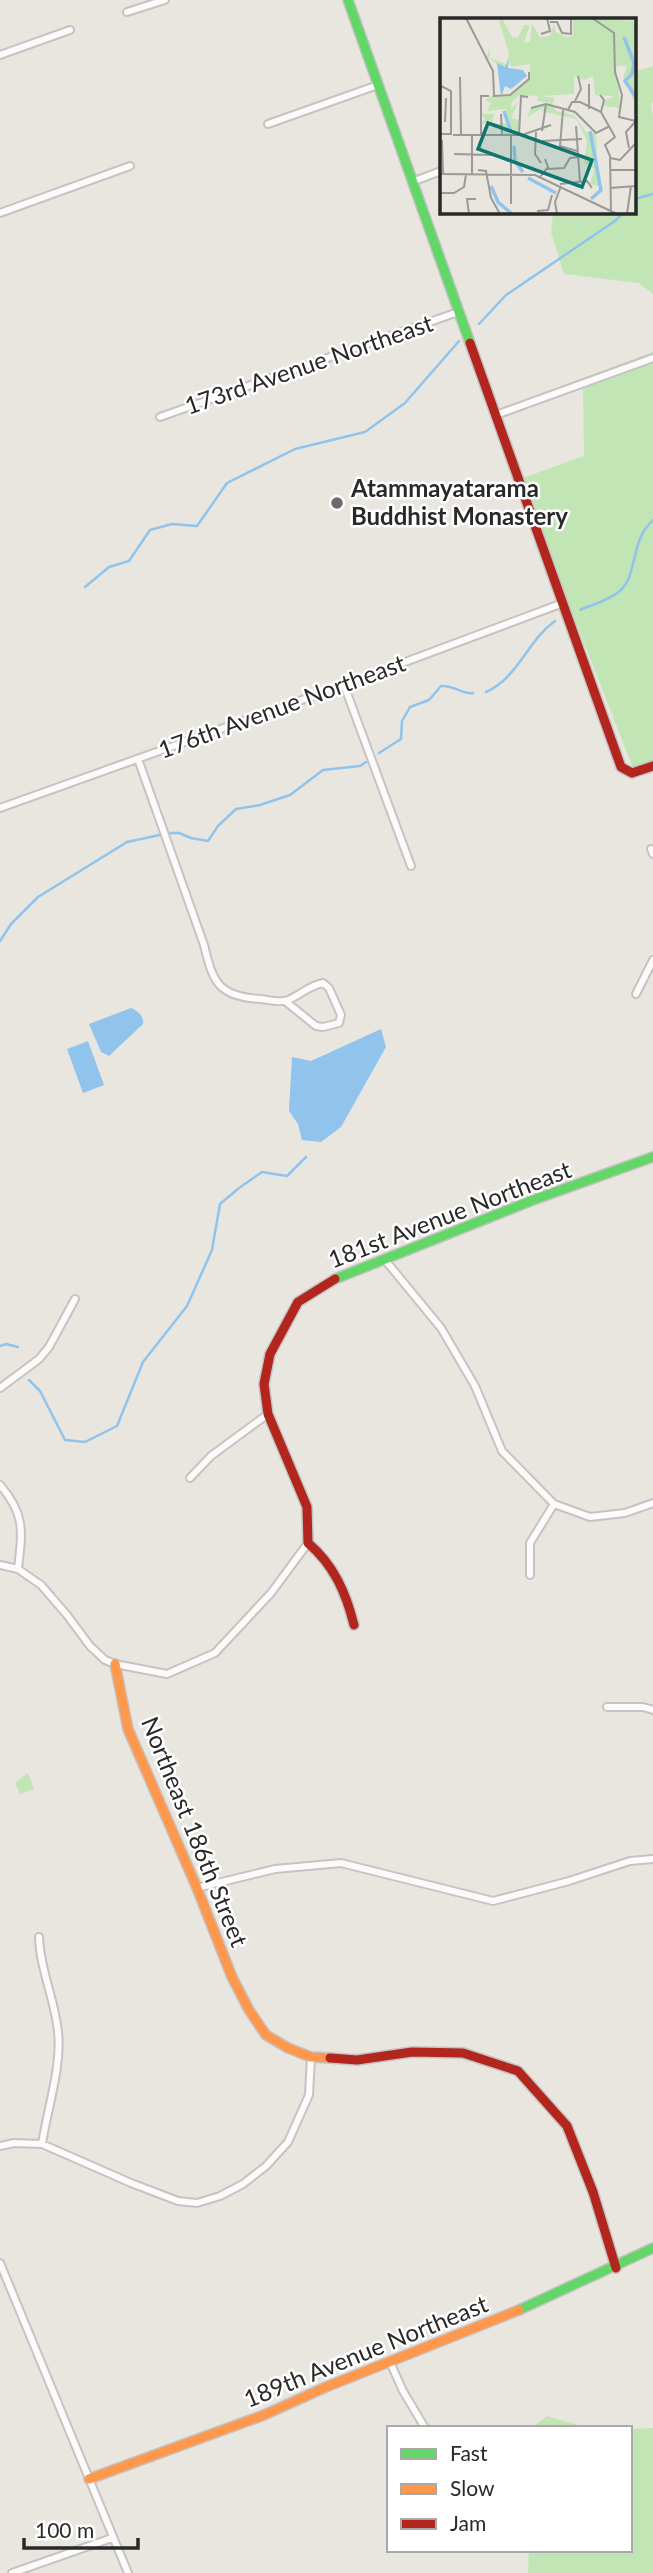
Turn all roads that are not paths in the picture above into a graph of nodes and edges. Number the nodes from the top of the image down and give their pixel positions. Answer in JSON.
{"nodes":[{"id":1,"x":165,"y":0,"type":"edge"},
{"id":2,"x":348,"y":0,"type":"edge"},
{"id":3,"x":127,"y":12,"type":"dead end"},
{"id":4,"x":70,"y":30,"type":"dead end"},
{"id":5,"x":0,"y":55,"type":"edge"},
{"id":6,"x":378,"y":85,"type":"junction"},
{"id":7,"x":268,"y":124,"type":"dead end"},
{"id":8,"x":130,"y":166,"type":"dead end"},
{"id":9,"x":440,"y":171,"type":"edge"},
{"id":10,"x":412,"y":182,"type":"junction"},
{"id":11,"x":0,"y":213,"type":"edge"},
{"id":12,"x":458,"y":312,"type":"junction"},
{"id":13,"x":653,"y":358,"type":"edge"},
{"id":14,"x":496,"y":415,"type":"junction"},
{"id":15,"x":160,"y":417,"type":"dead end"},
{"id":16,"x":562,"y":603,"type":"junction"},
{"id":17,"x":344,"y":685,"type":"junction"},
{"id":18,"x":138,"y":759,"type":"junction"},
{"id":19,"x":653,"y":766,"type":"edge"},
{"id":20,"x":0,"y":808,"type":"edge"},
{"id":21,"x":411,"y":866,"type":"dead end"},
{"id":22,"x":653,"y":960,"type":"edge"},
{"id":23,"x":636,"y":994,"type":"dead end"},
{"id":24,"x":285,"y":1001,"type":"junction"},
{"id":25,"x":653,"y":1157,"type":"edge"},
{"id":26,"x":385,"y":1260,"type":"junction"},
{"id":27,"x":75,"y":1299,"type":"dead end"},
{"id":28,"x":0,"y":1388,"type":"edge"},
{"id":29,"x":268,"y":1414,"type":"junction"},
{"id":30,"x":190,"y":1478,"type":"dead end"},
{"id":31,"x":0,"y":1485,"type":"edge"},
{"id":32,"x":653,"y":1503,"type":"edge"},
{"id":33,"x":554,"y":1504,"type":"junction"},
{"id":34,"x":308,"y":1543,"type":"junction"},
{"id":35,"x":0,"y":1564,"type":"edge"},
{"id":36,"x":19,"y":1569,"type":"junction"},
{"id":37,"x":530,"y":1575,"type":"dead end"},
{"id":38,"x":354,"y":1625,"type":"dead end"},
{"id":39,"x":115,"y":1664,"type":"junction"},
{"id":40,"x":607,"y":1707,"type":"dead end"},
{"id":41,"x":653,"y":1710,"type":"edge"},
{"id":42,"x":653,"y":1859,"type":"edge"},
{"id":43,"x":197,"y":1888,"type":"junction"},
{"id":44,"x":39,"y":1937,"type":"dead end"},
{"id":45,"x":311,"y":2057,"type":"junction"},
{"id":46,"x":42,"y":2144,"type":"junction"},
{"id":47,"x":0,"y":2146,"type":"edge"},
{"id":48,"x":653,"y":2248,"type":"edge"},
{"id":49,"x":0,"y":2263,"type":"edge"},
{"id":50,"x":616,"y":2268,"type":"junction"},
{"id":51,"x":390,"y":2362,"type":"junction"},
{"id":52,"x":424,"y":2426,"type":"edge"},
{"id":53,"x":89,"y":2479,"type":"junction"},
{"id":54,"x":112,"y":2538,"type":"junction"},
{"id":55,"x":12,"y":2573,"type":"edge"},
{"id":56,"x":128,"y":2573,"type":"edge"}],
"edges":[{"from":1,"to":3,"type":"street"},
{"from":2,"to":6,"type":"street"},
{"from":4,"to":5,"type":"street"},
{"from":6,"to":7,"type":"street"},
{"from":6,"to":10,"type":"street"},
{"from":8,"to":11,"type":"street"},
{"from":9,"to":10,"type":"street"},
{"from":10,"to":12,"type":"street"},
{"from":12,"to":14,"type":"street"},
{"from":12,"to":15,"type":"street","name":"173rd Avenue Northeast"},
{"from":13,"to":14,"type":"street"},
{"from":14,"to":16,"type":"street"},
{"from":16,"to":17,"type":"street","name":"176th Avenue Northeast"},
{"from":16,"to":19,"type":"street"},
{"from":17,"to":18,"type":"street","name":"176th Avenue Northeast"},
{"from":17,"to":21,"type":"street"},
{"from":18,"to":20,"type":"street","name":"176th Avenue Northeast"},
{"from":18,"to":24,"type":"street"},
{"from":22,"to":23,"type":"street"},
{"from":24,"to":24,"type":"street"},
{"from":25,"to":26,"type":"street","name":"181st Avenue Northeast"},
{"from":26,"to":29,"type":"street","name":"181st Avenue Northeast"},
{"from":26,"to":33,"type":"street"},
{"from":27,"to":28,"type":"street"},
{"from":29,"to":30,"type":"street"},
{"from":29,"to":34,"type":"street","name":"181st Avenue Northeast"},
{"from":31,"to":36,"type":"street"},
{"from":32,"to":33,"type":"street"},
{"from":33,"to":37,"type":"street"},
{"from":34,"to":38,"type":"street"},
{"from":34,"to":39,"type":"street"},
{"from":35,"to":36,"type":"street"},
{"from":36,"to":39,"type":"street"},
{"from":39,"to":43,"type":"street","name":"Northeast 186th Street"},
{"from":40,"to":41,"type":"street"},
{"from":42,"to":43,"type":"street"},
{"from":43,"to":45,"type":"street","name":"Northeast 186th Street"},
{"from":44,"to":46,"type":"street"},
{"from":45,"to":46,"type":"street"},
{"from":45,"to":50,"type":"street"},
{"from":46,"to":47,"type":"street"},
{"from":48,"to":50,"type":"street","name":"189th Avenue Northeast"},
{"from":49,"to":53,"type":"street"},
{"from":50,"to":51,"type":"street","name":"189th Avenue Northeast"},
{"from":51,"to":52,"type":"street"},
{"from":51,"to":53,"type":"street","name":"189th Avenue Northeast"},
{"from":53,"to":54,"type":"street"},
{"from":54,"to":55,"type":"street"},
{"from":54,"to":56,"type":"street"}]}
